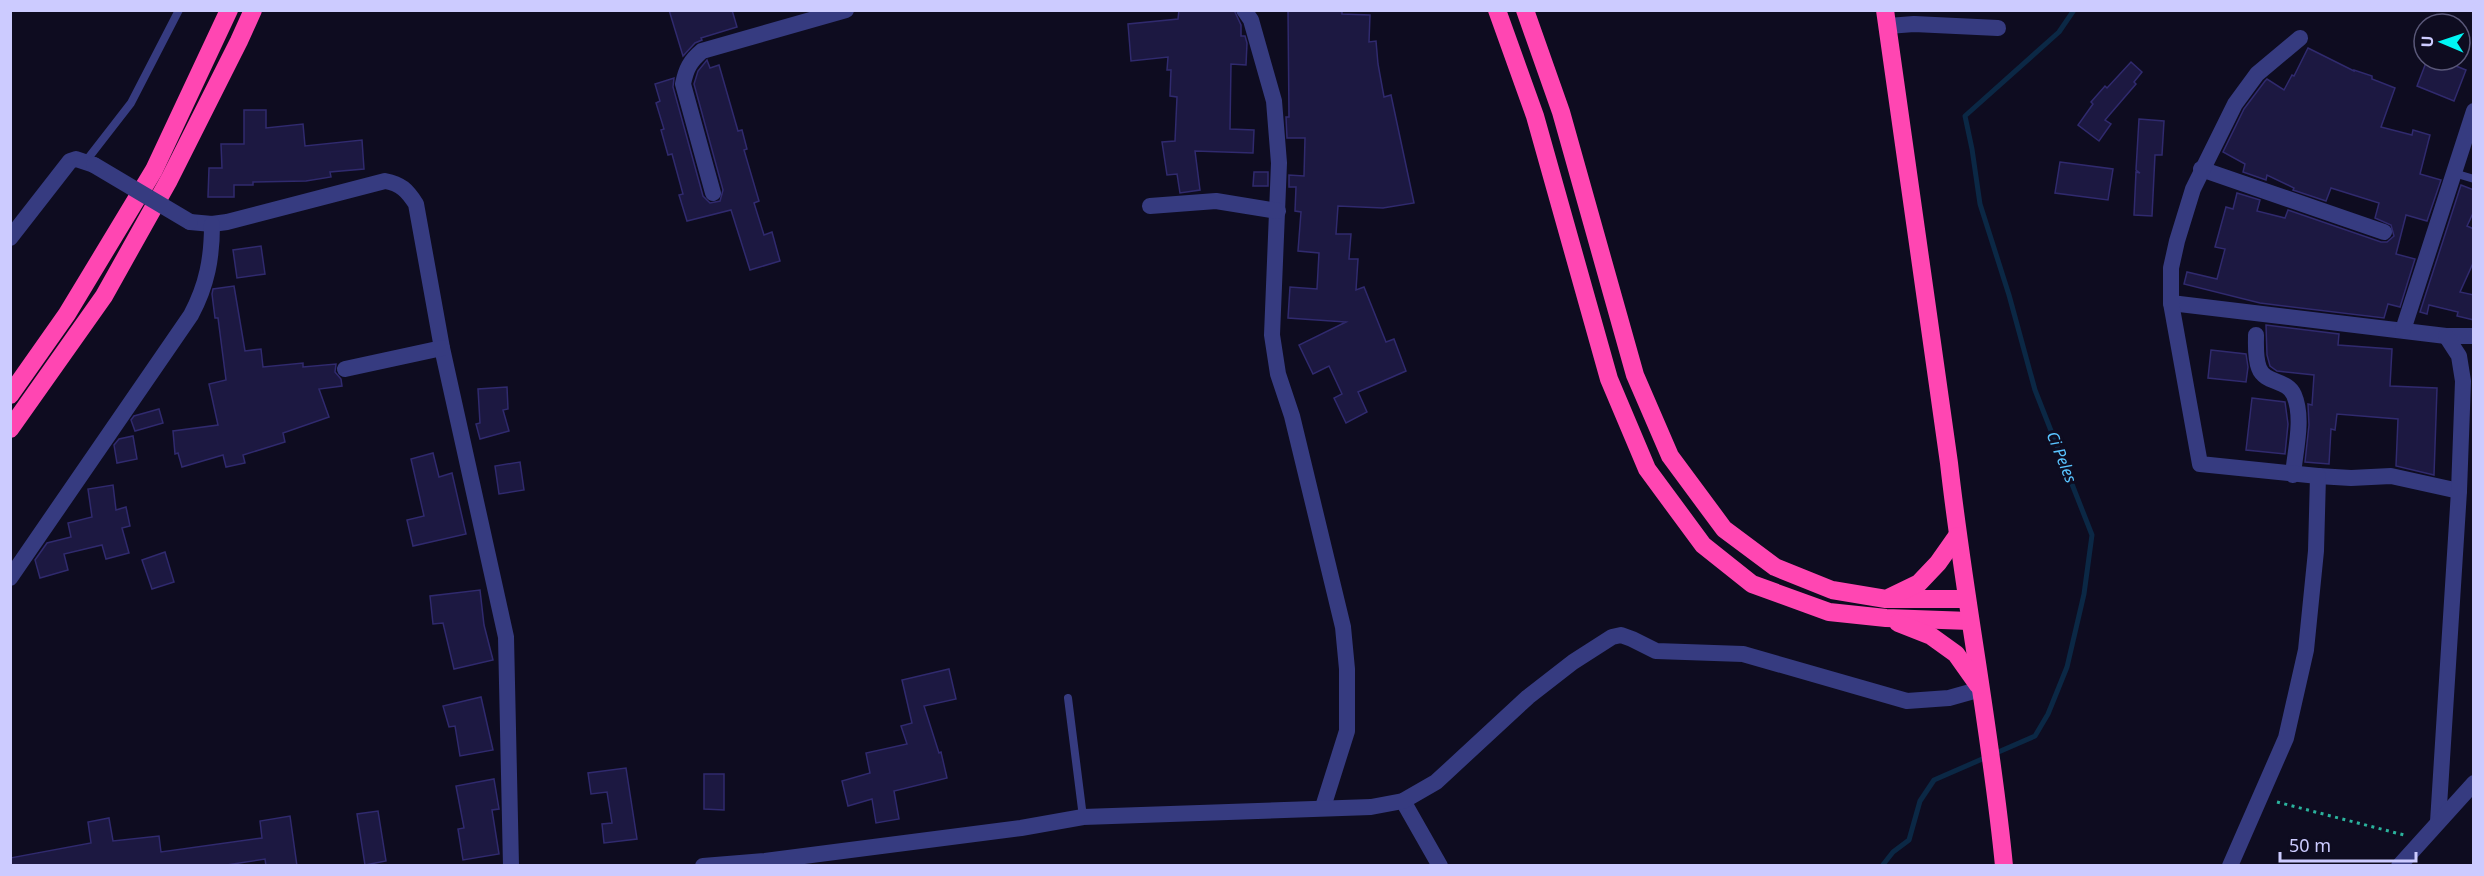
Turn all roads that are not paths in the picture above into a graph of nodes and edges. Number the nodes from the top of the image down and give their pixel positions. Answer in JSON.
{"nodes":[{"id":1,"x":179,"y":10,"type":"edge"},
{"id":2,"x":229,"y":10,"type":"edge"},
{"id":3,"x":253,"y":10,"type":"edge"},
{"id":4,"x":846,"y":10,"type":"edge"},
{"id":5,"x":1244,"y":10,"type":"edge"},
{"id":6,"x":1497,"y":10,"type":"edge"},
{"id":7,"x":1526,"y":10,"type":"edge"},
{"id":8,"x":1914,"y":17,"type":"edge"},
{"id":9,"x":1886,"y":18,"type":"edge"},
{"id":10,"x":1998,"y":28,"type":"dead end"},
{"id":11,"x":2300,"y":38,"type":"dead end"},
{"id":12,"x":2474,"y":111,"type":"edge"},
{"id":13,"x":90,"y":163,"type":"junction"},
{"id":14,"x":2201,"y":169,"type":"junction"},
{"id":15,"x":2454,"y":173,"type":"junction"},
{"id":16,"x":2474,"y":179,"type":"edge"},
{"id":17,"x":713,"y":193,"type":"dead end"},
{"id":18,"x":1150,"y":206,"type":"dead end"},
{"id":19,"x":1278,"y":211,"type":"junction"},
{"id":20,"x":212,"y":224,"type":"junction"},
{"id":21,"x":2384,"y":232,"type":"dead end"},
{"id":22,"x":10,"y":238,"type":"edge"},
{"id":23,"x":2171,"y":303,"type":"junction"},
{"id":24,"x":2403,"y":330,"type":"junction"},
{"id":25,"x":2256,"y":335,"type":"dead end"},
{"id":26,"x":2446,"y":336,"type":"junction"},
{"id":27,"x":2474,"y":336,"type":"edge"},
{"id":28,"x":442,"y":348,"type":"junction"},
{"id":29,"x":345,"y":369,"type":"dead end"},
{"id":30,"x":10,"y":395,"type":"edge"},
{"id":31,"x":10,"y":429,"type":"edge"},
{"id":32,"x":2293,"y":475,"type":"junction"},
{"id":33,"x":2318,"y":476,"type":"junction"},
{"id":34,"x":2459,"y":491,"type":"junction"},
{"id":35,"x":1957,"y":536,"type":"junction"},
{"id":36,"x":10,"y":578,"type":"edge"},
{"id":37,"x":1967,"y":598,"type":"junction"},
{"id":38,"x":1886,"y":599,"type":"junction"},
{"id":39,"x":1886,"y":618,"type":"junction"},
{"id":40,"x":1970,"y":621,"type":"junction"},
{"id":41,"x":1981,"y":689,"type":"junction"},
{"id":42,"x":1068,"y":698,"type":"dead end"},
{"id":43,"x":2474,"y":783,"type":"edge"},
{"id":44,"x":1403,"y":801,"type":"junction"},
{"id":45,"x":1323,"y":807,"type":"junction"},
{"id":46,"x":1083,"y":817,"type":"junction"},
{"id":47,"x":2438,"y":822,"type":"junction"},
{"id":48,"x":511,"y":866,"type":"edge"},
{"id":49,"x":703,"y":866,"type":"edge"},
{"id":50,"x":1440,"y":866,"type":"edge"},
{"id":51,"x":2004,"y":866,"type":"edge"},
{"id":52,"x":2230,"y":866,"type":"edge"},
{"id":53,"x":2398,"y":866,"type":"edge"}],
"edges":[{"from":1,"to":13,"type":"lane"},
{"from":2,"to":30,"type":"highway"},
{"from":3,"to":31,"type":"highway"},
{"from":4,"to":17,"type":"street"},
{"from":5,"to":19,"type":"street"},
{"from":6,"to":39,"type":"highway"},
{"from":7,"to":38,"type":"highway"},
{"from":8,"to":9,"type":"street"},
{"from":8,"to":10,"type":"street"},
{"from":9,"to":35,"type":"highway"},
{"from":11,"to":14,"type":"street"},
{"from":12,"to":15,"type":"street"},
{"from":13,"to":20,"type":"street","bridge":true},
{"from":13,"to":22,"type":"street"},
{"from":14,"to":21,"type":"street"},
{"from":14,"to":23,"type":"street"},
{"from":15,"to":16,"type":"lane"},
{"from":15,"to":24,"type":"street"},
{"from":18,"to":19,"type":"street"},
{"from":19,"to":45,"type":"street"},
{"from":20,"to":28,"type":"street"},
{"from":20,"to":36,"type":"street"},
{"from":23,"to":24,"type":"street"},
{"from":23,"to":32,"type":"street"},
{"from":24,"to":26,"type":"street"},
{"from":25,"to":32,"type":"street"},
{"from":26,"to":27,"type":"street"},
{"from":26,"to":34,"type":"street"},
{"from":28,"to":29,"type":"street"},
{"from":28,"to":48,"type":"street"},
{"from":32,"to":33,"type":"street"},
{"from":33,"to":34,"type":"street"},
{"from":33,"to":52,"type":"street"},
{"from":34,"to":47,"type":"street"},
{"from":35,"to":37,"type":"highway"},
{"from":35,"to":38,"type":"highway"},
{"from":37,"to":38,"type":"highway"},
{"from":37,"to":40,"type":"highway"},
{"from":39,"to":40,"type":"highway"},
{"from":39,"to":41,"type":"highway"},
{"from":40,"to":41,"type":"highway"},
{"from":41,"to":44,"type":"street"},
{"from":41,"to":51,"type":"highway"},
{"from":42,"to":46,"type":"lane"},
{"from":43,"to":47,"type":"street"},
{"from":44,"to":45,"type":"street"},
{"from":44,"to":50,"type":"street"},
{"from":45,"to":46,"type":"street"},
{"from":46,"to":49,"type":"street"},
{"from":47,"to":53,"type":"street"}]}
